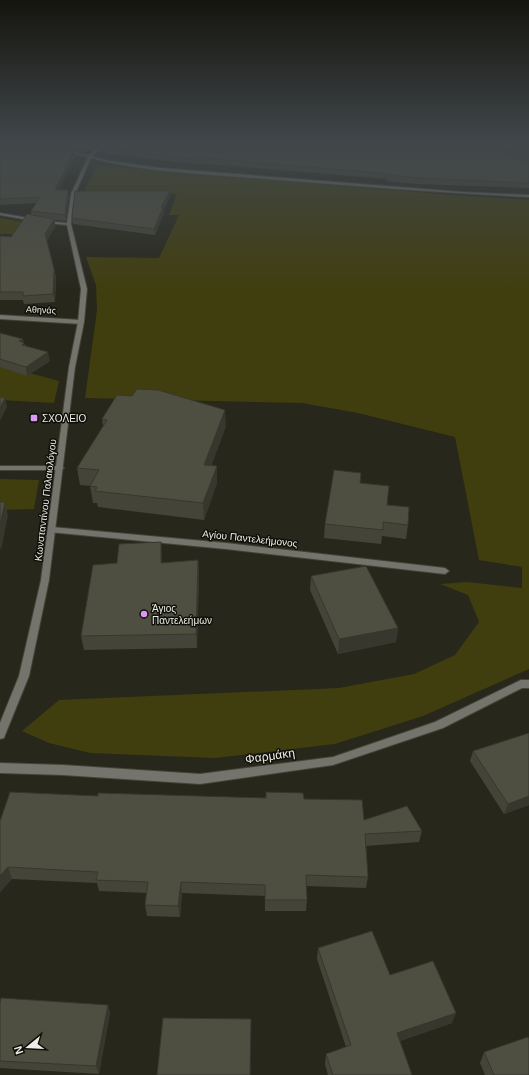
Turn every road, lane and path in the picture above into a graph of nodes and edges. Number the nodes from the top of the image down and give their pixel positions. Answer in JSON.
{"nodes":[{"id":1,"x":74,"y":192,"type":"edge"},
{"id":2,"x":452,"y":192,"type":"edge"},
{"id":3,"x":529,"y":196,"type":"edge"},
{"id":4,"x":0,"y":214,"type":"edge"},
{"id":5,"x":69,"y":224,"type":"junction"},
{"id":6,"x":0,"y":317,"type":"edge"},
{"id":7,"x":81,"y":322,"type":"junction"},
{"id":8,"x":0,"y":468,"type":"edge"},
{"id":9,"x":60,"y":468,"type":"junction"},
{"id":10,"x":52,"y":530,"type":"junction"},
{"id":11,"x":445,"y":571,"type":"dead end"},
{"id":12,"x":529,"y":684,"type":"edge"},
{"id":13,"x":0,"y":735,"type":"edge"},
{"id":14,"x":0,"y":768,"type":"edge"}],
"edges":[{"from":1,"to":5,"type":"street","name":"Κωνσταντίνου Παλαιολόγου"},
{"from":2,"to":3,"type":"street"},
{"from":4,"to":5,"type":"street"},
{"from":5,"to":7,"type":"street","name":"Κωνσταντίνου Παλαιολόγου"},
{"from":6,"to":7,"type":"street","name":"Αθηνάς"},
{"from":7,"to":9,"type":"street","name":"Κωνσταντίνου Παλαιολόγου"},
{"from":8,"to":9,"type":"street"},
{"from":9,"to":10,"type":"street","name":"Κωνσταντίνου Παλαιολόγου"},
{"from":10,"to":11,"type":"street","name":"Αγίου Παντελεήμονος"},
{"from":10,"to":13,"type":"street","name":"Κωνσταντίνου Παλαιολόγου"},
{"from":12,"to":14,"type":"street","name":"Φαρμάκη"}]}
